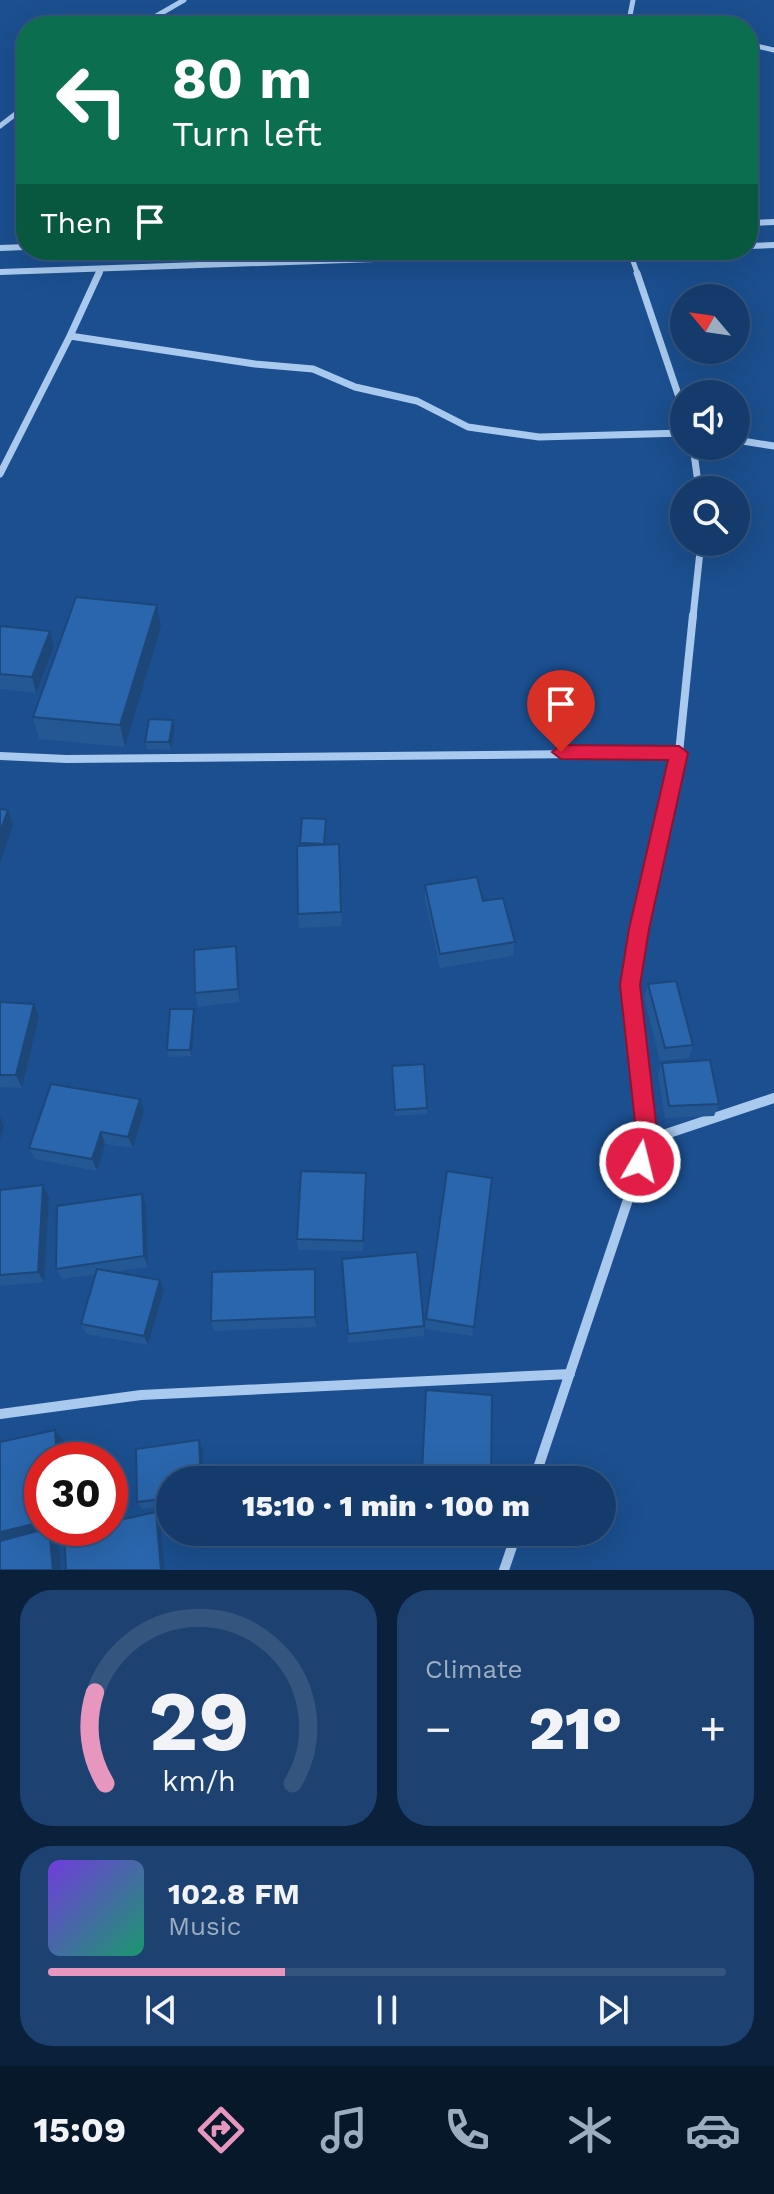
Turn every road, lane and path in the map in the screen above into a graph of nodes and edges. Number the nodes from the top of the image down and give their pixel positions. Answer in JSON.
{"nodes":[{"id":1,"x":184,"y":0,"type":"edge"},
{"id":2,"x":156,"y":16,"type":"edge"},
{"id":3,"x":16,"y":114,"type":"edge"},
{"id":4,"x":0,"y":126,"type":"edge"},
{"id":5,"x":365,"y":260,"type":"edge"},
{"id":6,"x":632,"y":260,"type":"edge"},
{"id":7,"x":101,"y":270,"type":"junction"},
{"id":8,"x":0,"y":272,"type":"edge"},
{"id":9,"x":70,"y":336,"type":"junction"},
{"id":10,"x":673,"y":380,"type":"edge"},
{"id":11,"x":670,"y":433,"type":"edge"},
{"id":12,"x":750,"y":442,"type":"edge"},
{"id":13,"x":774,"y":446,"type":"edge"},
{"id":14,"x":0,"y":474,"type":"edge"},
{"id":15,"x":700,"y":556,"type":"edge"},
{"id":16,"x":679,"y":753,"type":"junction"},
{"id":17,"x":0,"y":756,"type":"edge"},
{"id":18,"x":774,"y":1098,"type":"edge"},
{"id":19,"x":648,"y":1140,"type":"junction"},
{"id":20,"x":570,"y":1374,"type":"junction"},
{"id":21,"x":0,"y":1414,"type":"edge"},
{"id":22,"x":539,"y":1466,"type":"edge"},
{"id":23,"x":512,"y":1546,"type":"edge"},
{"id":24,"x":504,"y":1570,"type":"edge"}],
"edges":[{"from":1,"to":2,"type":"street"},
{"from":3,"to":4,"type":"street"},
{"from":5,"to":7,"type":"street"},
{"from":6,"to":10,"type":"street"},
{"from":7,"to":8,"type":"street"},
{"from":7,"to":9,"type":"street"},
{"from":9,"to":11,"type":"street"},
{"from":9,"to":14,"type":"street"},
{"from":12,"to":13,"type":"street"},
{"from":15,"to":16,"type":"street"},
{"from":16,"to":17,"type":"street"},
{"from":16,"to":19,"type":"street"},
{"from":18,"to":19,"type":"street"},
{"from":19,"to":20,"type":"street"},
{"from":20,"to":21,"type":"street"},
{"from":20,"to":22,"type":"street"},
{"from":23,"to":24,"type":"street"}]}
